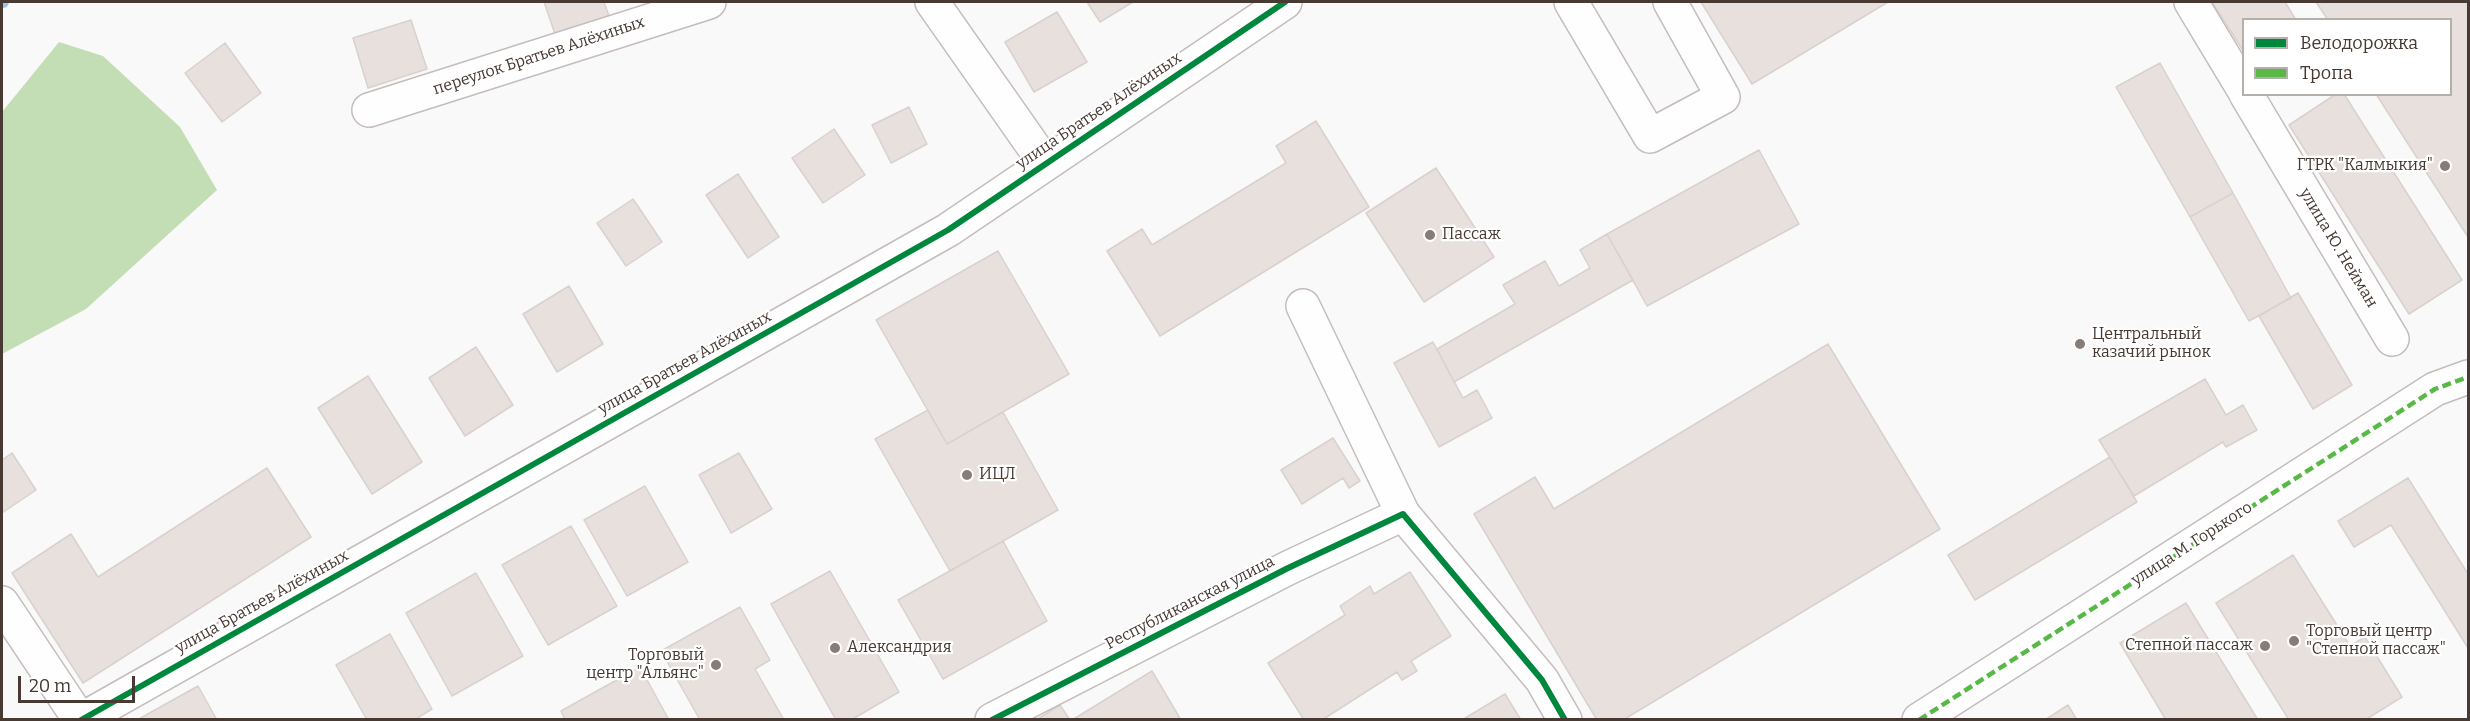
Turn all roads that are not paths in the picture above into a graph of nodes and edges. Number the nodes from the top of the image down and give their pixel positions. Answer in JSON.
{"nodes":[{"id":1,"x":708,"y":2,"type":"edge"},
{"id":2,"x":932,"y":2,"type":"edge"},
{"id":3,"x":1285,"y":2,"type":"edge"},
{"id":4,"x":1571,"y":2,"type":"edge"},
{"id":5,"x":1670,"y":2,"type":"edge"},
{"id":6,"x":2191,"y":2,"type":"edge"},
{"id":7,"x":2242,"y":87,"type":"edge"},
{"id":8,"x":2247,"y":96,"type":"edge"},
{"id":9,"x":369,"y":110,"type":"dead end"},
{"id":10,"x":1045,"y":163,"type":"junction"},
{"id":11,"x":1303,"y":306,"type":"dead end"},
{"id":12,"x":2392,"y":339,"type":"dead end"},
{"id":13,"x":2469,"y":377,"type":"edge"},
{"id":14,"x":1403,"y":514,"type":"junction"},
{"id":15,"x":2,"y":603,"type":"edge"},
{"id":16,"x":81,"y":720,"type":"edge"},
{"id":17,"x":992,"y":720,"type":"edge"},
{"id":18,"x":1565,"y":720,"type":"edge"},
{"id":19,"x":1919,"y":720,"type":"edge"}],
"edges":[{"from":1,"to":9,"type":"street","name":"переулок Братьев Алёхиных"},
{"from":2,"to":10,"type":"street"},
{"from":3,"to":10,"type":"street","name":"улица Братьев Алёхиных"},
{"from":4,"to":5,"type":"street"},
{"from":6,"to":7,"type":"street"},
{"from":8,"to":12,"type":"street","name":"улица Ю. Нейман"},
{"from":10,"to":16,"type":"street","name":"улица Братьев Алёхиных"},
{"from":11,"to":14,"type":"street"},
{"from":13,"to":19,"type":"street","name":"улица М. Горького"},
{"from":14,"to":17,"type":"street","name":"Республиканская улица"},
{"from":14,"to":18,"type":"street"},
{"from":15,"to":16,"type":"street"}]}
